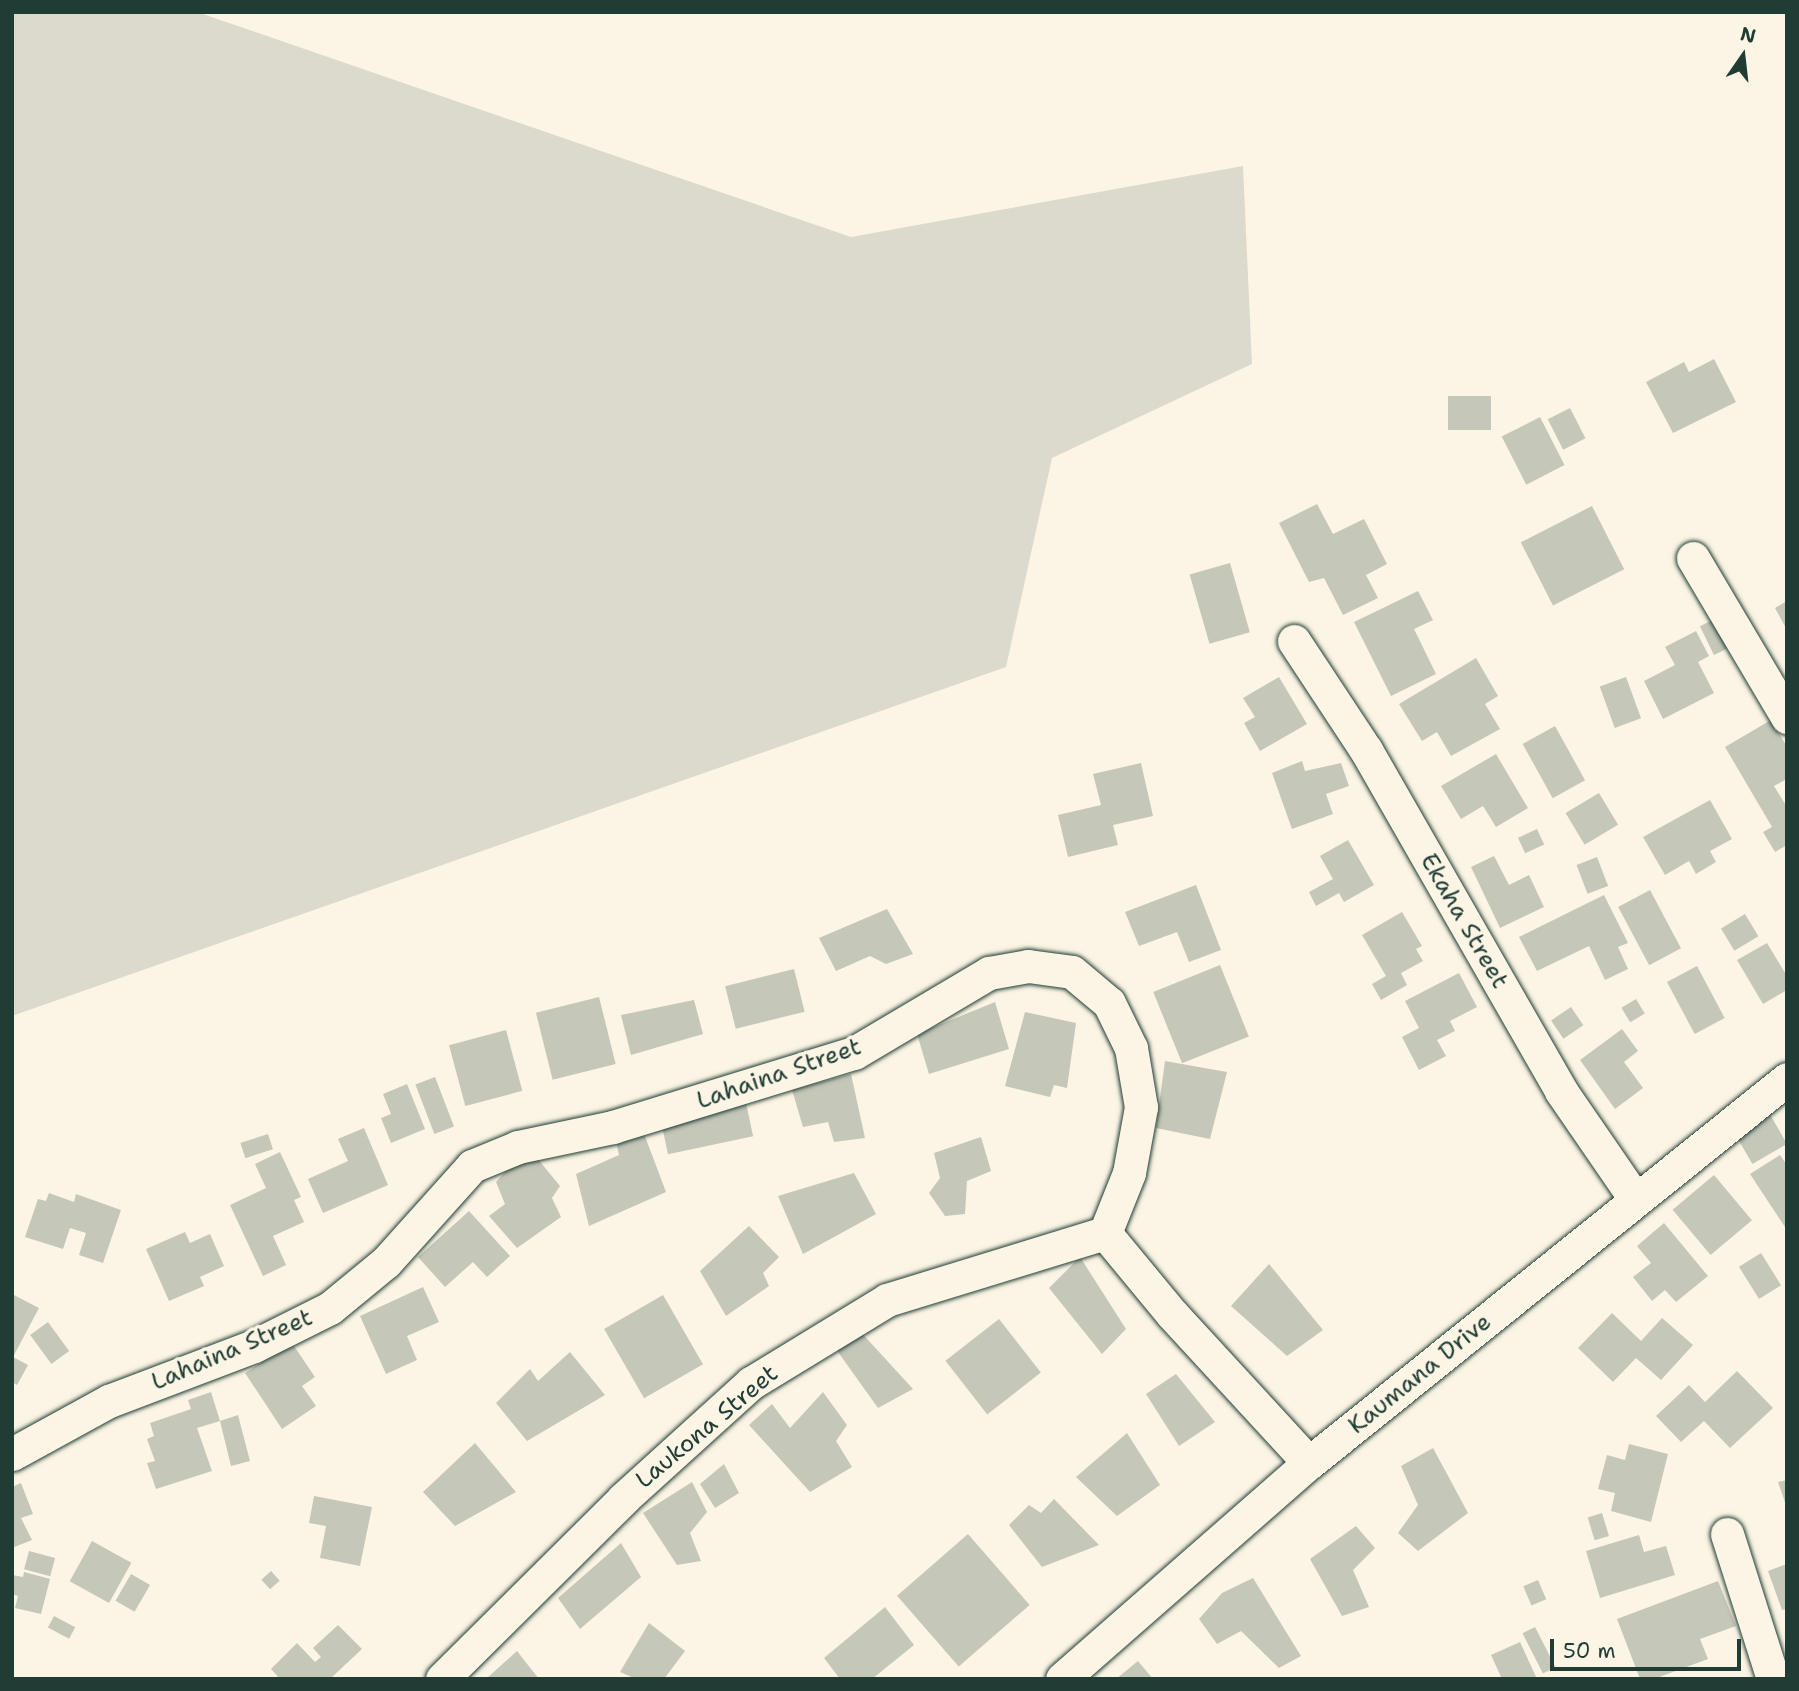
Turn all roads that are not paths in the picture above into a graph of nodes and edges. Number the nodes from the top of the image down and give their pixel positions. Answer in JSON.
{"nodes":[{"id":1,"x":1693,"y":558,"type":"dead end"},
{"id":2,"x":1294,"y":641,"type":"dead end"},
{"id":3,"x":1787,"y":717,"type":"edge"},
{"id":4,"x":1787,"y":1079,"type":"edge"},
{"id":5,"x":1636,"y":1200,"type":"junction"},
{"id":6,"x":1105,"y":1233,"type":"junction"},
{"id":7,"x":12,"y":1454,"type":"edge"},
{"id":8,"x":1309,"y":1464,"type":"junction"},
{"id":9,"x":1727,"y":1534,"type":"dead end"},
{"id":10,"x":442,"y":1679,"type":"edge"},
{"id":11,"x":1062,"y":1679,"type":"edge"},
{"id":12,"x":1773,"y":1679,"type":"edge"}],
"edges":[{"from":1,"to":3,"type":"street"},
{"from":2,"to":5,"type":"street","name":"Ekaha Street"},
{"from":4,"to":5,"type":"street","name":"Kaumana Drive"},
{"from":5,"to":8,"type":"street","name":"Kaumana Drive"},
{"from":6,"to":7,"type":"street","name":"Lahaina Street"},
{"from":6,"to":8,"type":"street"},
{"from":6,"to":10,"type":"street","name":"Laukona Street"},
{"from":8,"to":11,"type":"street","name":"Kaumana Drive"},
{"from":9,"to":12,"type":"street"}]}
